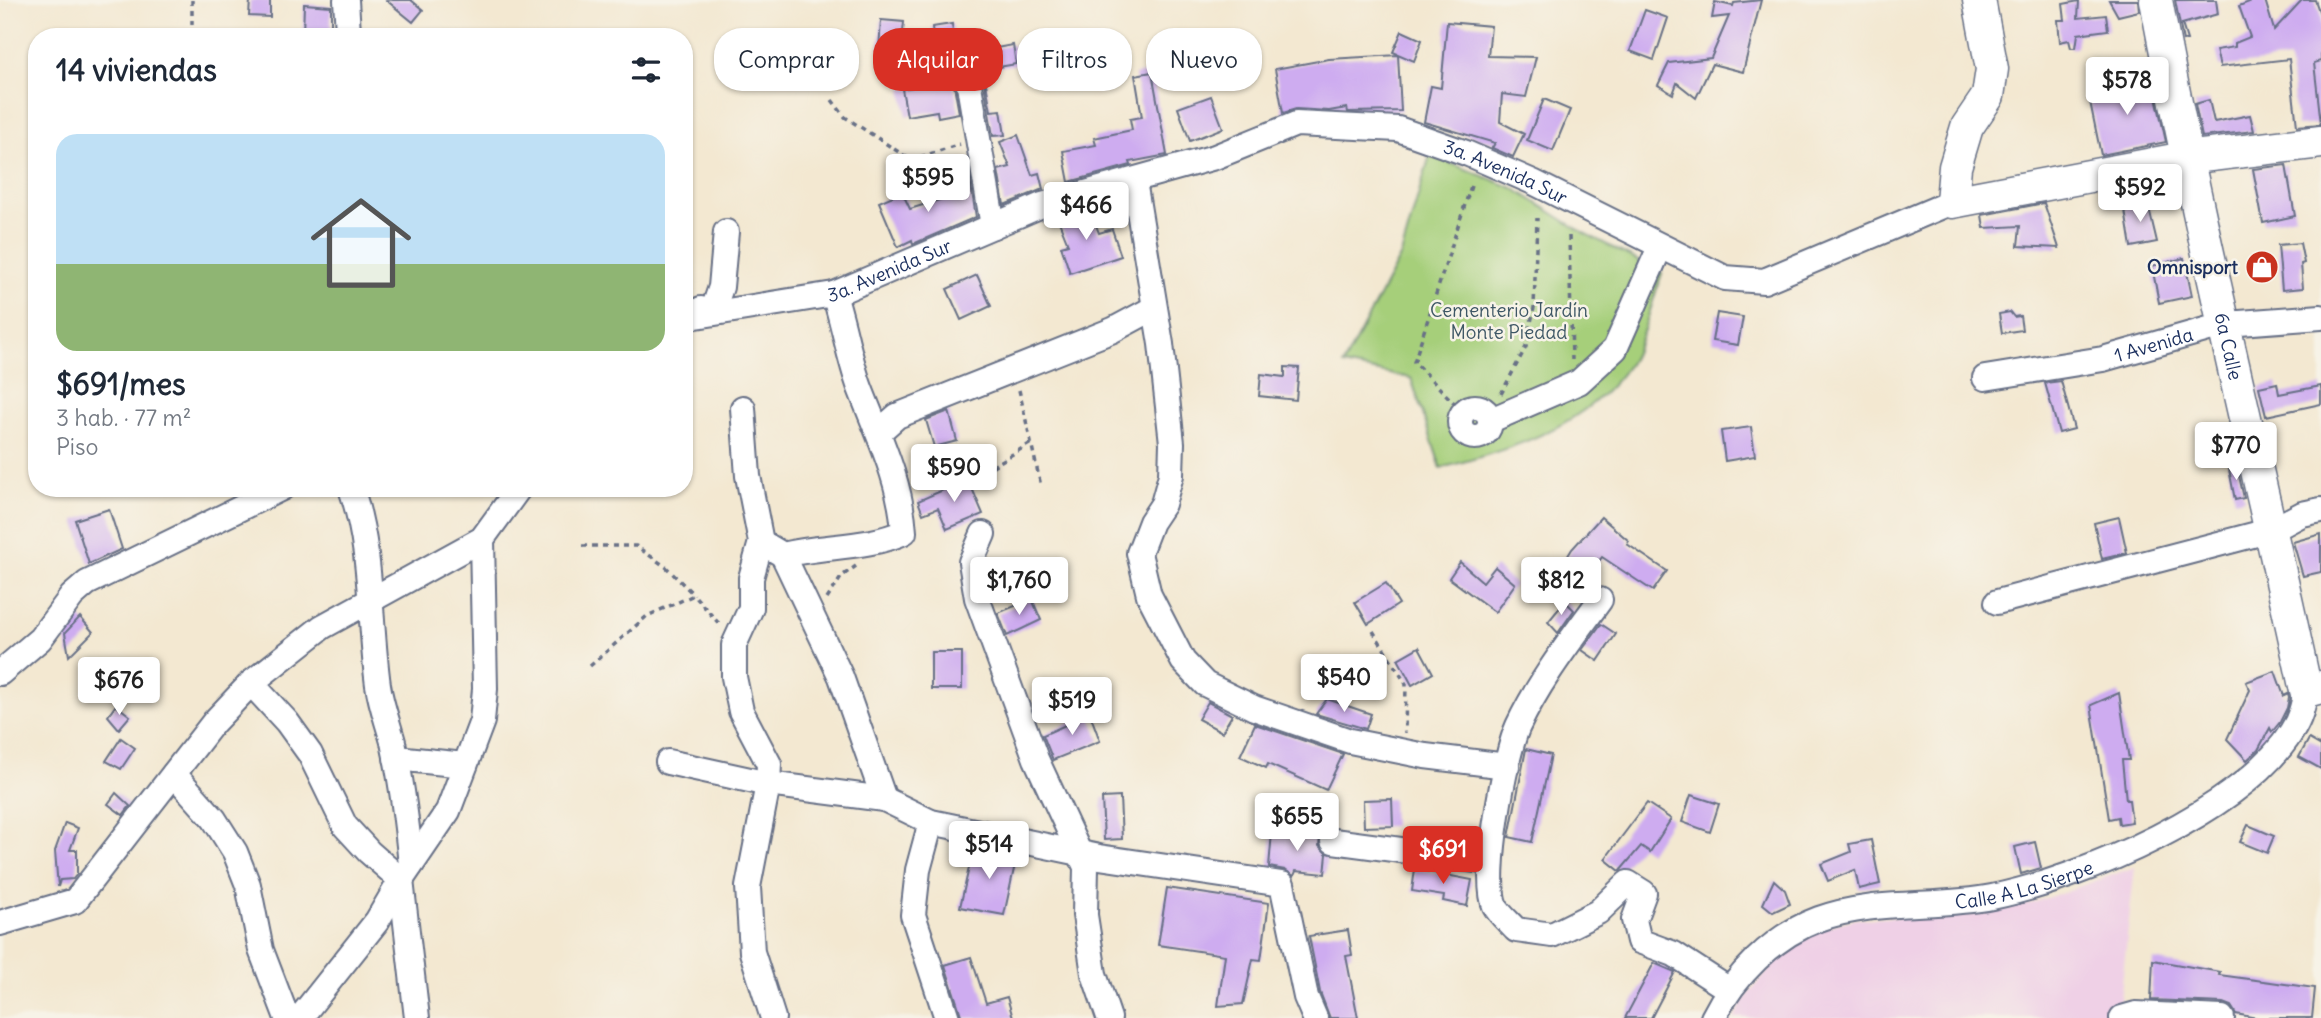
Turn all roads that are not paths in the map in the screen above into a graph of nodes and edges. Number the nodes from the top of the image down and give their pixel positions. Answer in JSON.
{"nodes":[{"id":1,"x":346,"y":0,"type":"edge"},
{"id":2,"x":1979,"y":0,"type":"edge"},
{"id":3,"x":2156,"y":0,"type":"edge"},
{"id":4,"x":349,"y":28,"type":"edge"},
{"id":5,"x":970,"y":91,"type":"edge"},
{"id":6,"x":2321,"y":142,"type":"edge"},
{"id":7,"x":2185,"y":158,"type":"junction"},
{"id":8,"x":1134,"y":181,"type":"junction"},
{"id":9,"x":1952,"y":202,"type":"junction"},
{"id":10,"x":992,"y":226,"type":"junction"},
{"id":11,"x":726,"y":232,"type":"dead end"},
{"id":12,"x":1660,"y":247,"type":"junction"},
{"id":13,"x":834,"y":295,"type":"junction"},
{"id":14,"x":693,"y":306,"type":"edge"},
{"id":15,"x":1154,"y":307,"type":"junction"},
{"id":16,"x":712,"y":313,"type":"junction"},
{"id":17,"x":693,"y":316,"type":"edge"},
{"id":18,"x":2321,"y":317,"type":"edge"},
{"id":19,"x":2226,"y":324,"type":"junction"},
{"id":20,"x":1985,"y":378,"type":"dead end"},
{"id":21,"x":743,"y":408,"type":"dead end"},
{"id":22,"x":1463,"y":412,"type":"road end"},
{"id":23,"x":879,"y":432,"type":"junction"},
{"id":24,"x":264,"y":497,"type":"edge"},
{"id":25,"x":353,"y":497,"type":"edge"},
{"id":26,"x":513,"y":497,"type":"edge"},
{"id":27,"x":2321,"y":510,"type":"edge"},
{"id":28,"x":2272,"y":530,"type":"junction"},
{"id":29,"x":983,"y":534,"type":"dead end"},
{"id":30,"x":482,"y":540,"type":"junction"},
{"id":31,"x":761,"y":542,"type":"junction"},
{"id":32,"x":783,"y":555,"type":"junction"},
{"id":33,"x":1600,"y":600,"type":"dead end"},
{"id":34,"x":372,"y":602,"type":"junction"},
{"id":35,"x":1997,"y":602,"type":"dead end"},
{"id":36,"x":0,"y":673,"type":"edge"},
{"id":37,"x":251,"y":683,"type":"junction"},
{"id":38,"x":2314,"y":689,"type":"edge"},
{"id":39,"x":396,"y":758,"type":"junction"},
{"id":40,"x":668,"y":762,"type":"dead end"},
{"id":41,"x":465,"y":765,"type":"junction"},
{"id":42,"x":1507,"y":766,"type":"junction"},
{"id":43,"x":174,"y":774,"type":"junction"},
{"id":44,"x":768,"y":784,"type":"junction"},
{"id":45,"x":884,"y":799,"type":"junction"},
{"id":46,"x":931,"y":822,"type":"junction"},
{"id":47,"x":1333,"y":841,"type":"dead end"},
{"id":48,"x":1080,"y":852,"type":"junction"},
{"id":49,"x":1492,"y":862,"type":"junction"},
{"id":50,"x":406,"y":872,"type":"junction"},
{"id":51,"x":0,"y":923,"type":"edge"},
{"id":52,"x":1728,"y":989,"type":"junction"},
{"id":53,"x":2129,"y":1016,"type":"edge"},
{"id":54,"x":2173,"y":1017,"type":"edge"},
{"id":55,"x":287,"y":1018,"type":"edge"},
{"id":56,"x":300,"y":1018,"type":"edge"},
{"id":57,"x":417,"y":1018,"type":"edge"},
{"id":58,"x":773,"y":1018,"type":"edge"},
{"id":59,"x":947,"y":1018,"type":"edge"},
{"id":60,"x":1109,"y":1018,"type":"edge"},
{"id":61,"x":1315,"y":1018,"type":"edge"},
{"id":62,"x":1713,"y":1018,"type":"edge"},
{"id":63,"x":2222,"y":1018,"type":"edge"}],
"edges":[{"from":1,"to":4,"type":"street"},
{"from":2,"to":9,"type":"main road"},
{"from":3,"to":7,"type":"main road","name":"6a Calle"},
{"from":5,"to":10,"type":"street"},
{"from":6,"to":7,"type":"main road","name":"3a. Avenida Sur"},
{"from":7,"to":9,"type":"main road","name":"3a. Avenida Sur"},
{"from":7,"to":19,"type":"main road","name":"6a Calle"},
{"from":8,"to":10,"type":"street","name":"3a. Avenida Sur"},
{"from":8,"to":12,"type":"street","name":"3a. Avenida Sur"},
{"from":8,"to":15,"type":"street"},
{"from":9,"to":12,"type":"street","name":"3a. Avenida Sur"},
{"from":10,"to":13,"type":"street","name":"3a. Avenida Sur"},
{"from":11,"to":16,"type":"street"},
{"from":12,"to":22,"type":"street"},
{"from":13,"to":16,"type":"street","name":"3a. Avenida Sur"},
{"from":13,"to":23,"type":"street"},
{"from":14,"to":16,"type":"street"},
{"from":15,"to":23,"type":"street"},
{"from":15,"to":42,"type":"street"},
{"from":16,"to":17,"type":"street","name":"3a. Avenida Sur"},
{"from":18,"to":19,"type":"street","name":"1 Avenida"},
{"from":19,"to":20,"type":"street","name":"1 Avenida"},
{"from":19,"to":28,"type":"main road","name":"6a Calle"},
{"from":21,"to":31,"type":"street"},
{"from":23,"to":32,"type":"street"},
{"from":24,"to":36,"type":"street"},
{"from":25,"to":34,"type":"street"},
{"from":26,"to":30,"type":"street"},
{"from":27,"to":28,"type":"street"},
{"from":28,"to":35,"type":"street"},
{"from":28,"to":38,"type":"main road","name":"6a Calle"},
{"from":29,"to":48,"type":"street"},
{"from":30,"to":34,"type":"street"},
{"from":30,"to":41,"type":"street"},
{"from":31,"to":32,"type":"street"},
{"from":31,"to":44,"type":"street"},
{"from":32,"to":45,"type":"street"},
{"from":33,"to":42,"type":"street"},
{"from":34,"to":37,"type":"street"},
{"from":34,"to":39,"type":"street"},
{"from":37,"to":43,"type":"street"},
{"from":37,"to":50,"type":"street"},
{"from":38,"to":52,"type":"street","name":"Calle A La Sierpe"},
{"from":39,"to":41,"type":"street"},
{"from":39,"to":50,"type":"street"},
{"from":40,"to":44,"type":"street"},
{"from":41,"to":50,"type":"street"},
{"from":42,"to":49,"type":"street"},
{"from":43,"to":51,"type":"street"},
{"from":43,"to":55,"type":"street"},
{"from":44,"to":45,"type":"street"},
{"from":44,"to":58,"type":"street"},
{"from":45,"to":46,"type":"street"},
{"from":46,"to":48,"type":"street"},
{"from":46,"to":59,"type":"street"},
{"from":47,"to":49,"type":"street"},
{"from":48,"to":60,"type":"street"},
{"from":48,"to":61,"type":"street"},
{"from":49,"to":52,"type":"street"},
{"from":50,"to":56,"type":"street"},
{"from":50,"to":57,"type":"street"},
{"from":52,"to":62,"type":"street","name":"Calle A La Sierpe"},
{"from":53,"to":54,"type":"street"},
{"from":54,"to":63,"type":"street"}]}
